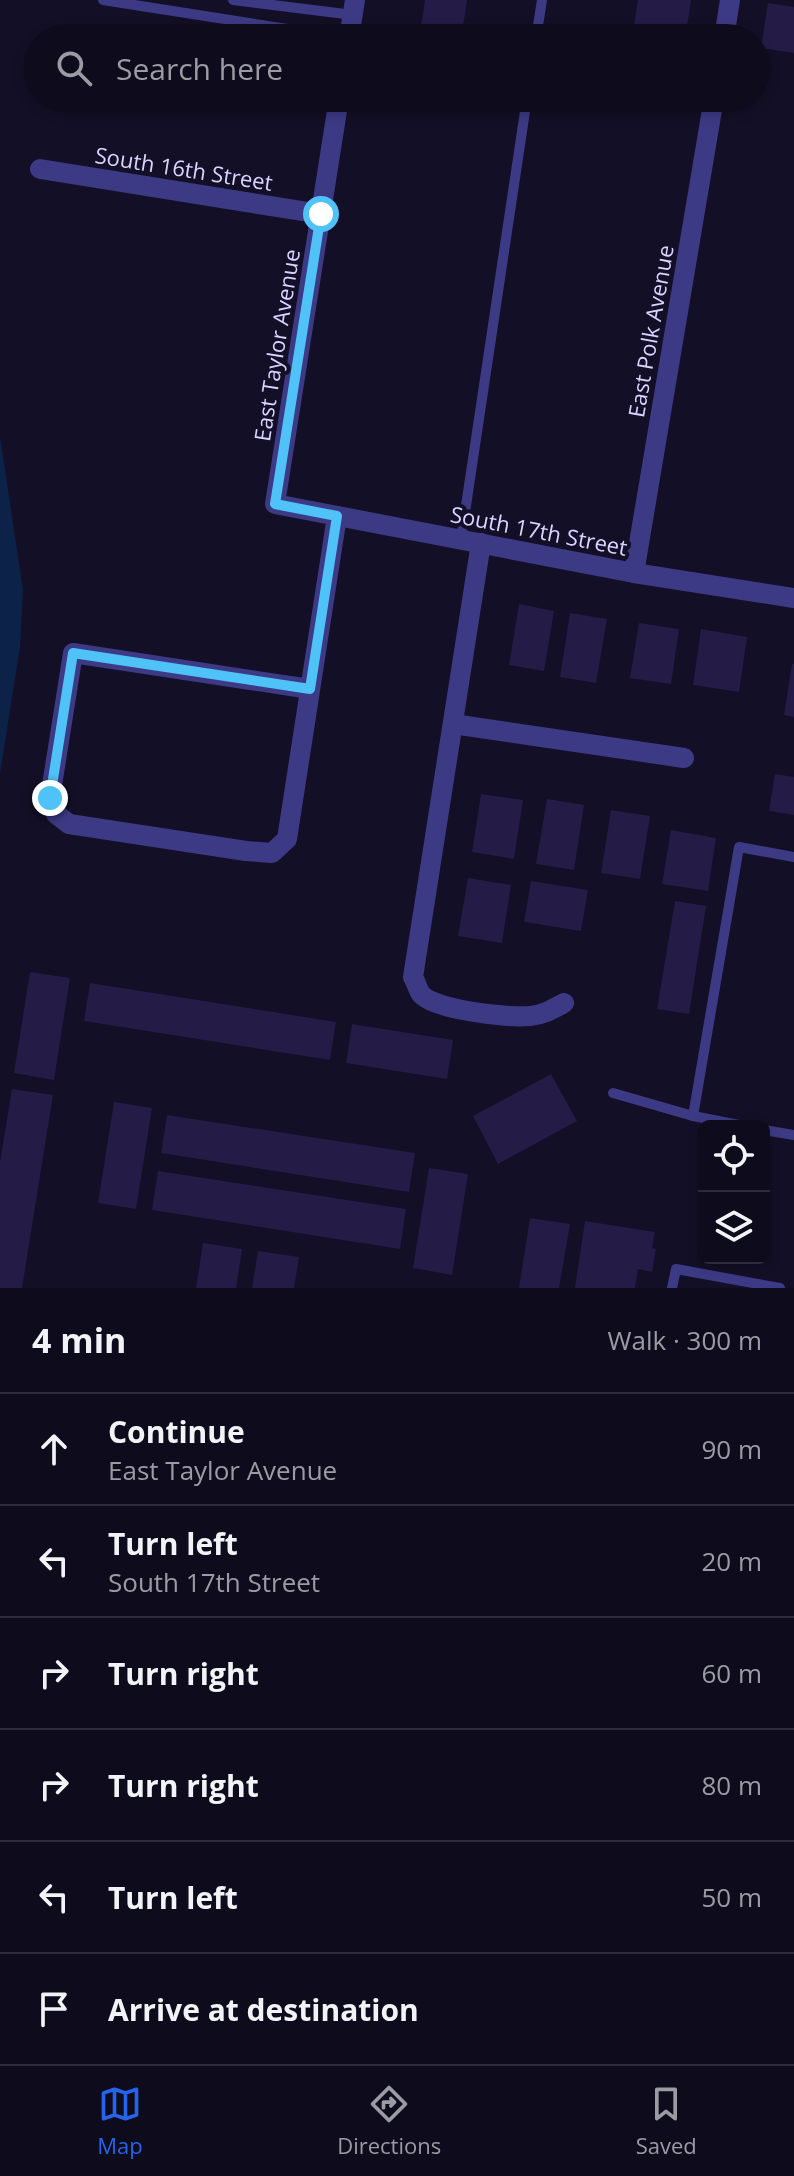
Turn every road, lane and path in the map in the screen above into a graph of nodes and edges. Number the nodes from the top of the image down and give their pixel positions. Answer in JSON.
{"nodes":[{"id":1,"x":103,"y":0,"type":"edge"},
{"id":2,"x":233,"y":0,"type":"edge"},
{"id":3,"x":542,"y":0,"type":"edge"},
{"id":4,"x":730,"y":0,"type":"edge"},
{"id":5,"x":354,"y":8,"type":"edge"},
{"id":6,"x":257,"y":24,"type":"edge"},
{"id":7,"x":538,"y":24,"type":"edge"},
{"id":8,"x":726,"y":24,"type":"edge"},
{"id":9,"x":337,"y":112,"type":"edge"},
{"id":10,"x":525,"y":112,"type":"edge"},
{"id":11,"x":712,"y":112,"type":"edge"},
{"id":12,"x":40,"y":169,"type":"dead end"},
{"id":13,"x":321,"y":214,"type":"junction"},
{"id":14,"x":275,"y":504,"type":"joint"},
{"id":15,"x":337,"y":516,"type":"junction"},
{"id":16,"x":471,"y":541,"type":"junction"},
{"id":17,"x":634,"y":573,"type":"junction"},
{"id":18,"x":794,"y":598,"type":"edge"},
{"id":19,"x":310,"y":689,"type":"junction"},
{"id":20,"x":453,"y":724,"type":"junction"},
{"id":21,"x":684,"y":758,"type":"dead end"},
{"id":22,"x":794,"y":857,"type":"edge"},
{"id":23,"x":564,"y":1003,"type":"dead end"},
{"id":24,"x":613,"y":1093,"type":"dead end"},
{"id":25,"x":693,"y":1116,"type":"junction"},
{"id":26,"x":713,"y":1120,"type":"edge"},
{"id":27,"x":770,"y":1131,"type":"edge"},
{"id":28,"x":794,"y":1135,"type":"edge"},
{"id":29,"x":672,"y":1288,"type":"edge"},
{"id":30,"x":780,"y":1288,"type":"edge"}],
"edges":[{"from":1,"to":6,"type":"lane"},
{"from":2,"to":5,"type":"lane"},
{"from":3,"to":7,"type":"lane"},
{"from":4,"to":8,"type":"street"},
{"from":9,"to":13,"type":"street","name":"East Taylor Avenue"},
{"from":10,"to":16,"type":"lane"},
{"from":11,"to":17,"type":"street","name":"East Polk Avenue"},
{"from":12,"to":13,"type":"street","name":"South 16th Street"},
{"from":13,"to":14,"type":"street","name":"East Taylor Avenue"},
{"from":14,"to":15,"type":"street","name":"South 17th Street"},
{"from":15,"to":16,"type":"street","name":"South 17th Street"},
{"from":15,"to":19,"type":"street"},
{"from":16,"to":17,"type":"street","name":"South 17th Street"},
{"from":16,"to":20,"type":"street"},
{"from":17,"to":18,"type":"street","name":"South 17th Street"},
{"from":19,"to":19,"type":"street"},
{"from":20,"to":21,"type":"street"},
{"from":20,"to":23,"type":"street"},
{"from":22,"to":25,"type":"lane"},
{"from":24,"to":25,"type":"lane"},
{"from":25,"to":26,"type":"lane"},
{"from":27,"to":28,"type":"lane"},
{"from":29,"to":30,"type":"lane"}]}
